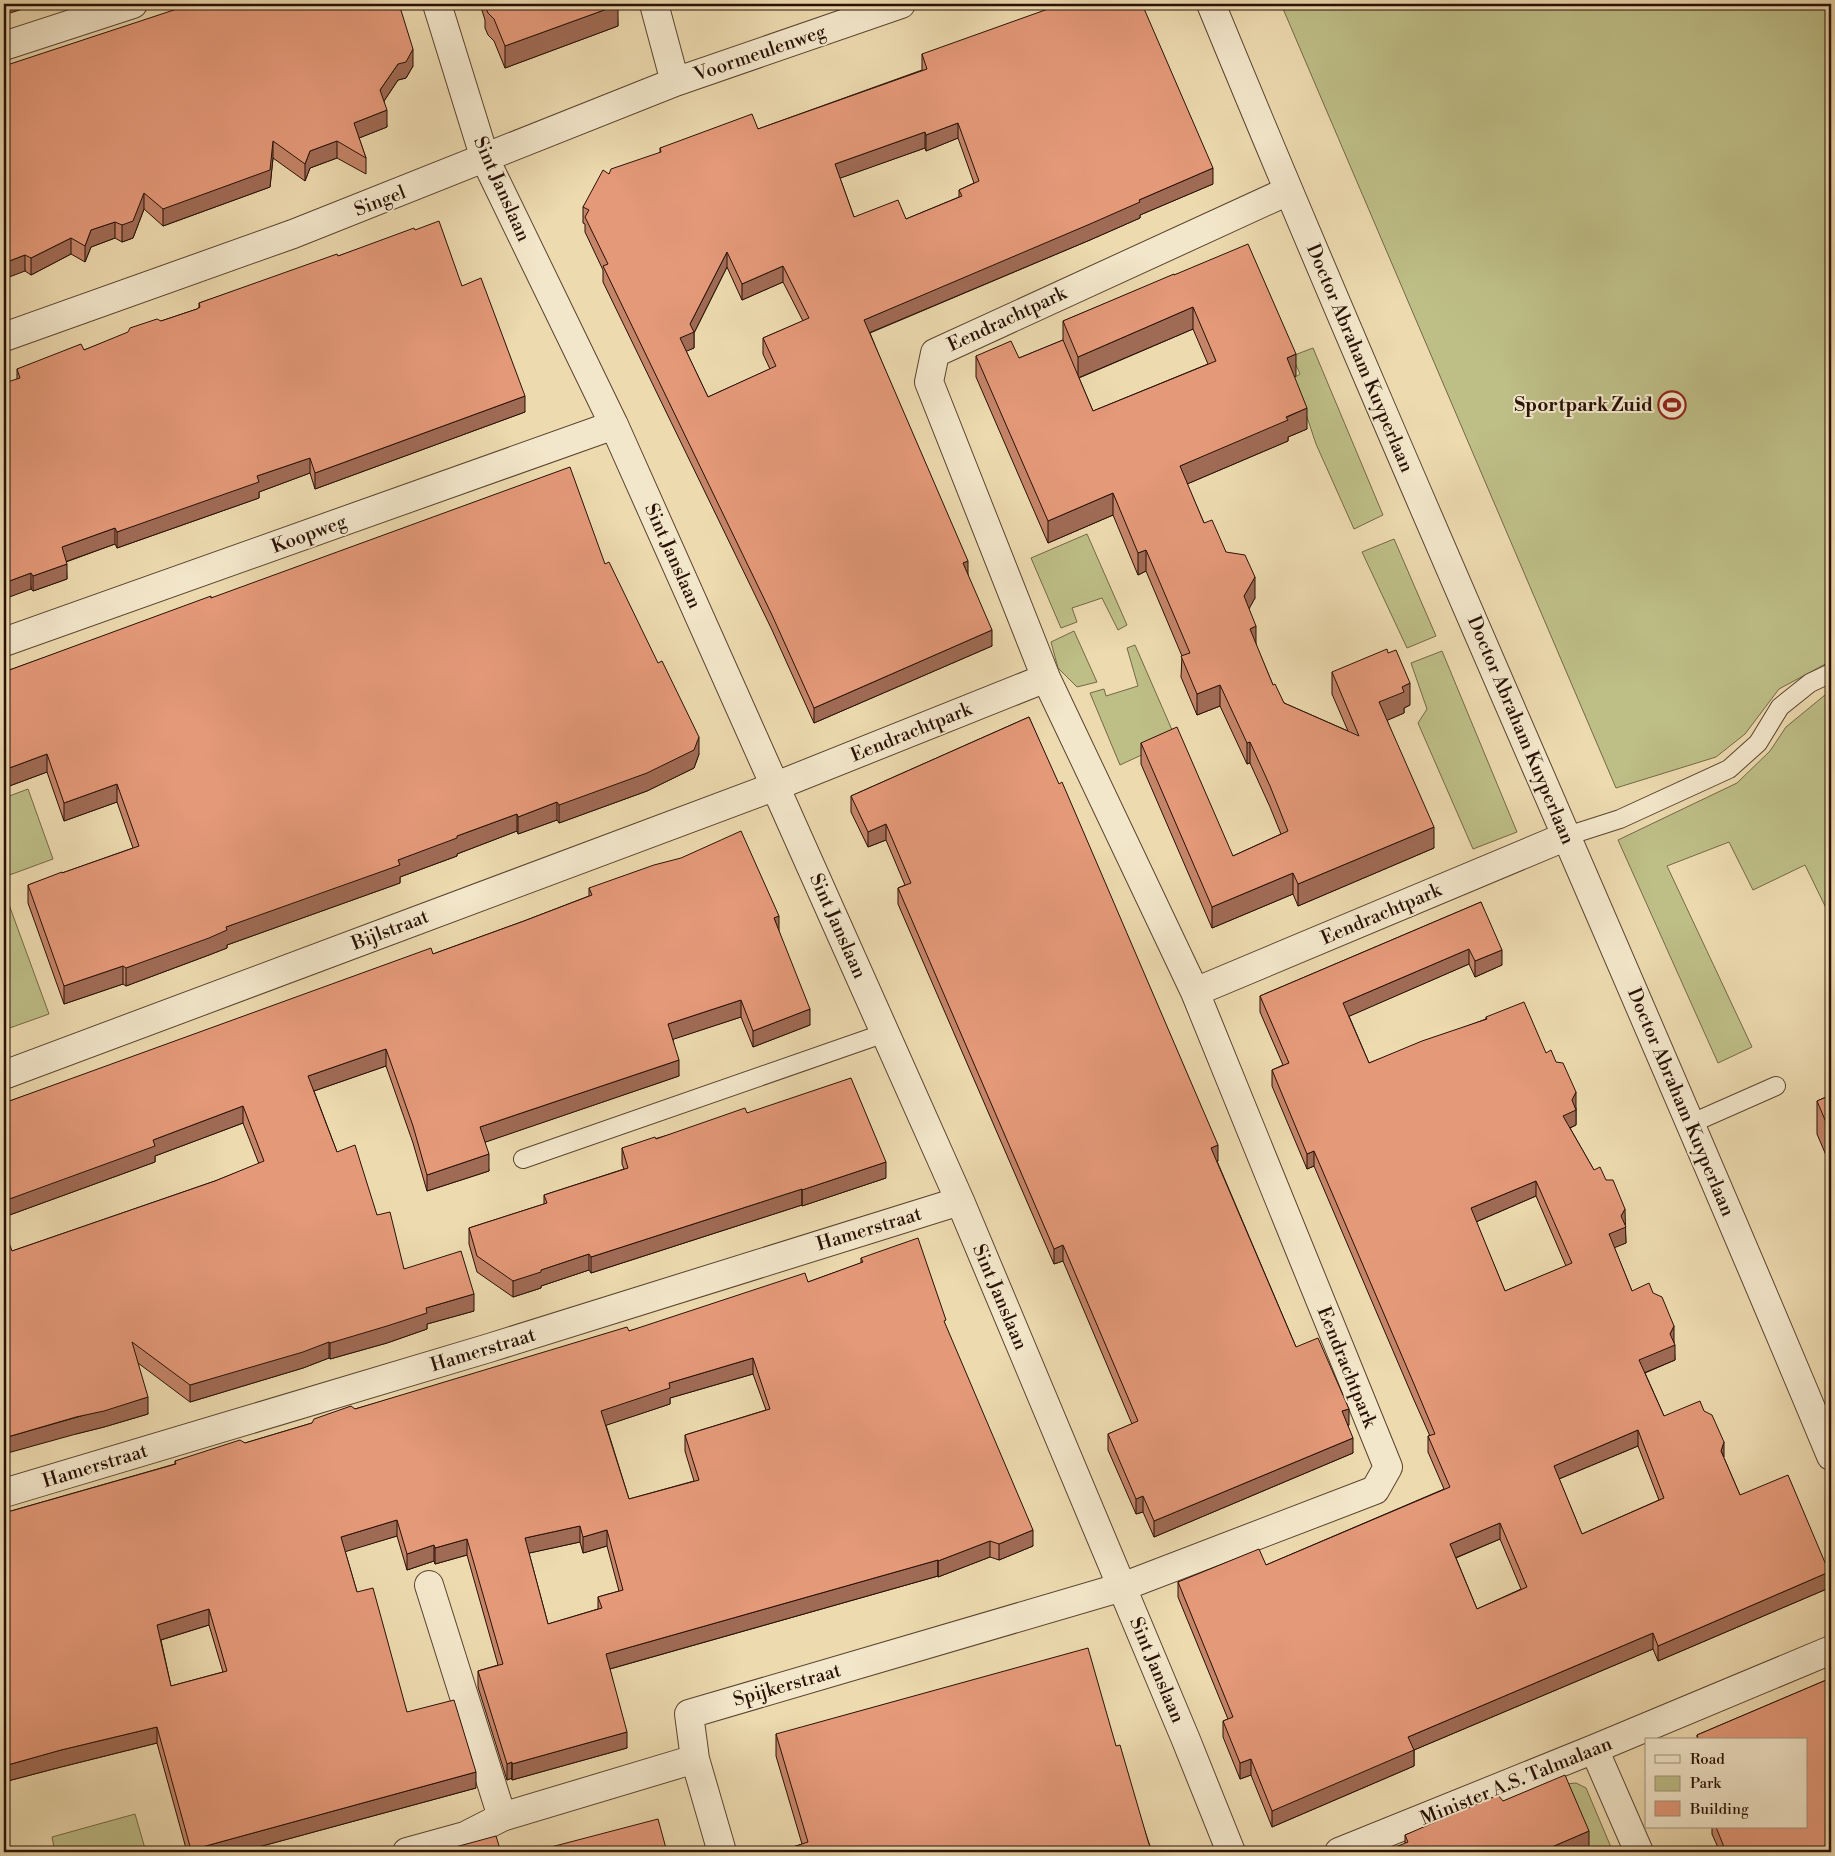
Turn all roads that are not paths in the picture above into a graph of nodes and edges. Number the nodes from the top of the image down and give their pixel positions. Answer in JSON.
{"nodes":[{"id":1,"x":133,"y":4,"type":"edge"},
{"id":2,"x":438,"y":4,"type":"edge"},
{"id":3,"x":654,"y":4,"type":"edge"},
{"id":4,"x":901,"y":4,"type":"edge"},
{"id":5,"x":1211,"y":4,"type":"edge"},
{"id":6,"x":4,"y":46,"type":"edge"},
{"id":7,"x":675,"y":82,"type":"junction"},
{"id":8,"x":485,"y":159,"type":"junction"},
{"id":9,"x":1288,"y":191,"type":"junction"},
{"id":10,"x":4,"y":337,"type":"edge"},
{"id":11,"x":614,"y":426,"type":"junction"},
{"id":12,"x":4,"y":642,"type":"edge"},
{"id":13,"x":1831,"y":673,"type":"edge"},
{"id":14,"x":1046,"y":678,"type":"junction"},
{"id":15,"x":776,"y":786,"type":"junction"},
{"id":16,"x":1567,"y":836,"type":"junction"},
{"id":17,"x":1195,"y":992,"type":"junction"},
{"id":18,"x":885,"y":1033,"type":"junction"},
{"id":19,"x":4,"y":1075,"type":"edge"},
{"id":20,"x":1776,"y":1086,"type":"dead end"},
{"id":21,"x":1690,"y":1124,"type":"junction"},
{"id":22,"x":523,"y":1159,"type":"dead end"},
{"id":23,"x":960,"y":1201,"type":"junction"},
{"id":24,"x":1831,"y":1456,"type":"edge"},
{"id":25,"x":4,"y":1493,"type":"edge"},
{"id":26,"x":429,"y":1585,"type":"dead end"},
{"id":27,"x":1122,"y":1587,"type":"junction"},
{"id":28,"x":1831,"y":1650,"type":"edge"},
{"id":29,"x":1594,"y":1750,"type":"junction"},
{"id":30,"x":695,"y":1759,"type":"junction"},
{"id":31,"x":502,"y":1817,"type":"junction"},
{"id":32,"x":406,"y":1852,"type":"edge"},
{"id":33,"x":722,"y":1852,"type":"edge"},
{"id":34,"x":1231,"y":1852,"type":"edge"},
{"id":35,"x":1339,"y":1852,"type":"edge"},
{"id":36,"x":1639,"y":1852,"type":"edge"}],
"edges":[{"from":1,"to":6,"type":"street"},
{"from":2,"to":8,"type":"street","name":"Sint Janslaan"},
{"from":3,"to":7,"type":"street"},
{"from":4,"to":7,"type":"street","name":"Voormeulenweg"},
{"from":5,"to":9,"type":"street","name":"Doctor Abraham Kuyperlaan"},
{"from":7,"to":8,"type":"street","name":"Singel"},
{"from":8,"to":10,"type":"street","name":"Singel"},
{"from":8,"to":11,"type":"street","name":"Sint Janslaan"},
{"from":9,"to":14,"type":"street","name":"Eendrachtpark"},
{"from":9,"to":16,"type":"street","name":"Doctor Abraham Kuyperlaan"},
{"from":11,"to":12,"type":"street","name":"Koopweg"},
{"from":11,"to":15,"type":"street","name":"Sint Janslaan"},
{"from":13,"to":16,"type":"lane"},
{"from":14,"to":15,"type":"street","name":"Eendrachtpark"},
{"from":14,"to":17,"type":"street","name":"Eendrachtpark"},
{"from":15,"to":18,"type":"street","name":"Sint Janslaan"},
{"from":15,"to":19,"type":"street","name":"Bijlstraat"},
{"from":16,"to":17,"type":"street","name":"Eendrachtpark"},
{"from":16,"to":21,"type":"street","name":"Doctor Abraham Kuyperlaan"},
{"from":17,"to":27,"type":"street","name":"Eendrachtpark"},
{"from":18,"to":22,"type":"lane"},
{"from":18,"to":23,"type":"street","name":"Sint Janslaan"},
{"from":20,"to":21,"type":"lane"},
{"from":21,"to":24,"type":"street","name":"Doctor Abraham Kuyperlaan"},
{"from":23,"to":25,"type":"street","name":"Hamerstraat"},
{"from":23,"to":27,"type":"street","name":"Sint Janslaan"},
{"from":26,"to":31,"type":"street"},
{"from":27,"to":30,"type":"street","name":"Spijkerstraat"},
{"from":27,"to":34,"type":"street","name":"Sint Janslaan"},
{"from":28,"to":29,"type":"street","name":"Minister A.S. Talmalaan"},
{"from":29,"to":35,"type":"street","name":"Minister A.S. Talmalaan"},
{"from":29,"to":36,"type":"street"},
{"from":30,"to":31,"type":"street"},
{"from":30,"to":33,"type":"street"},
{"from":31,"to":32,"type":"street"}]}
